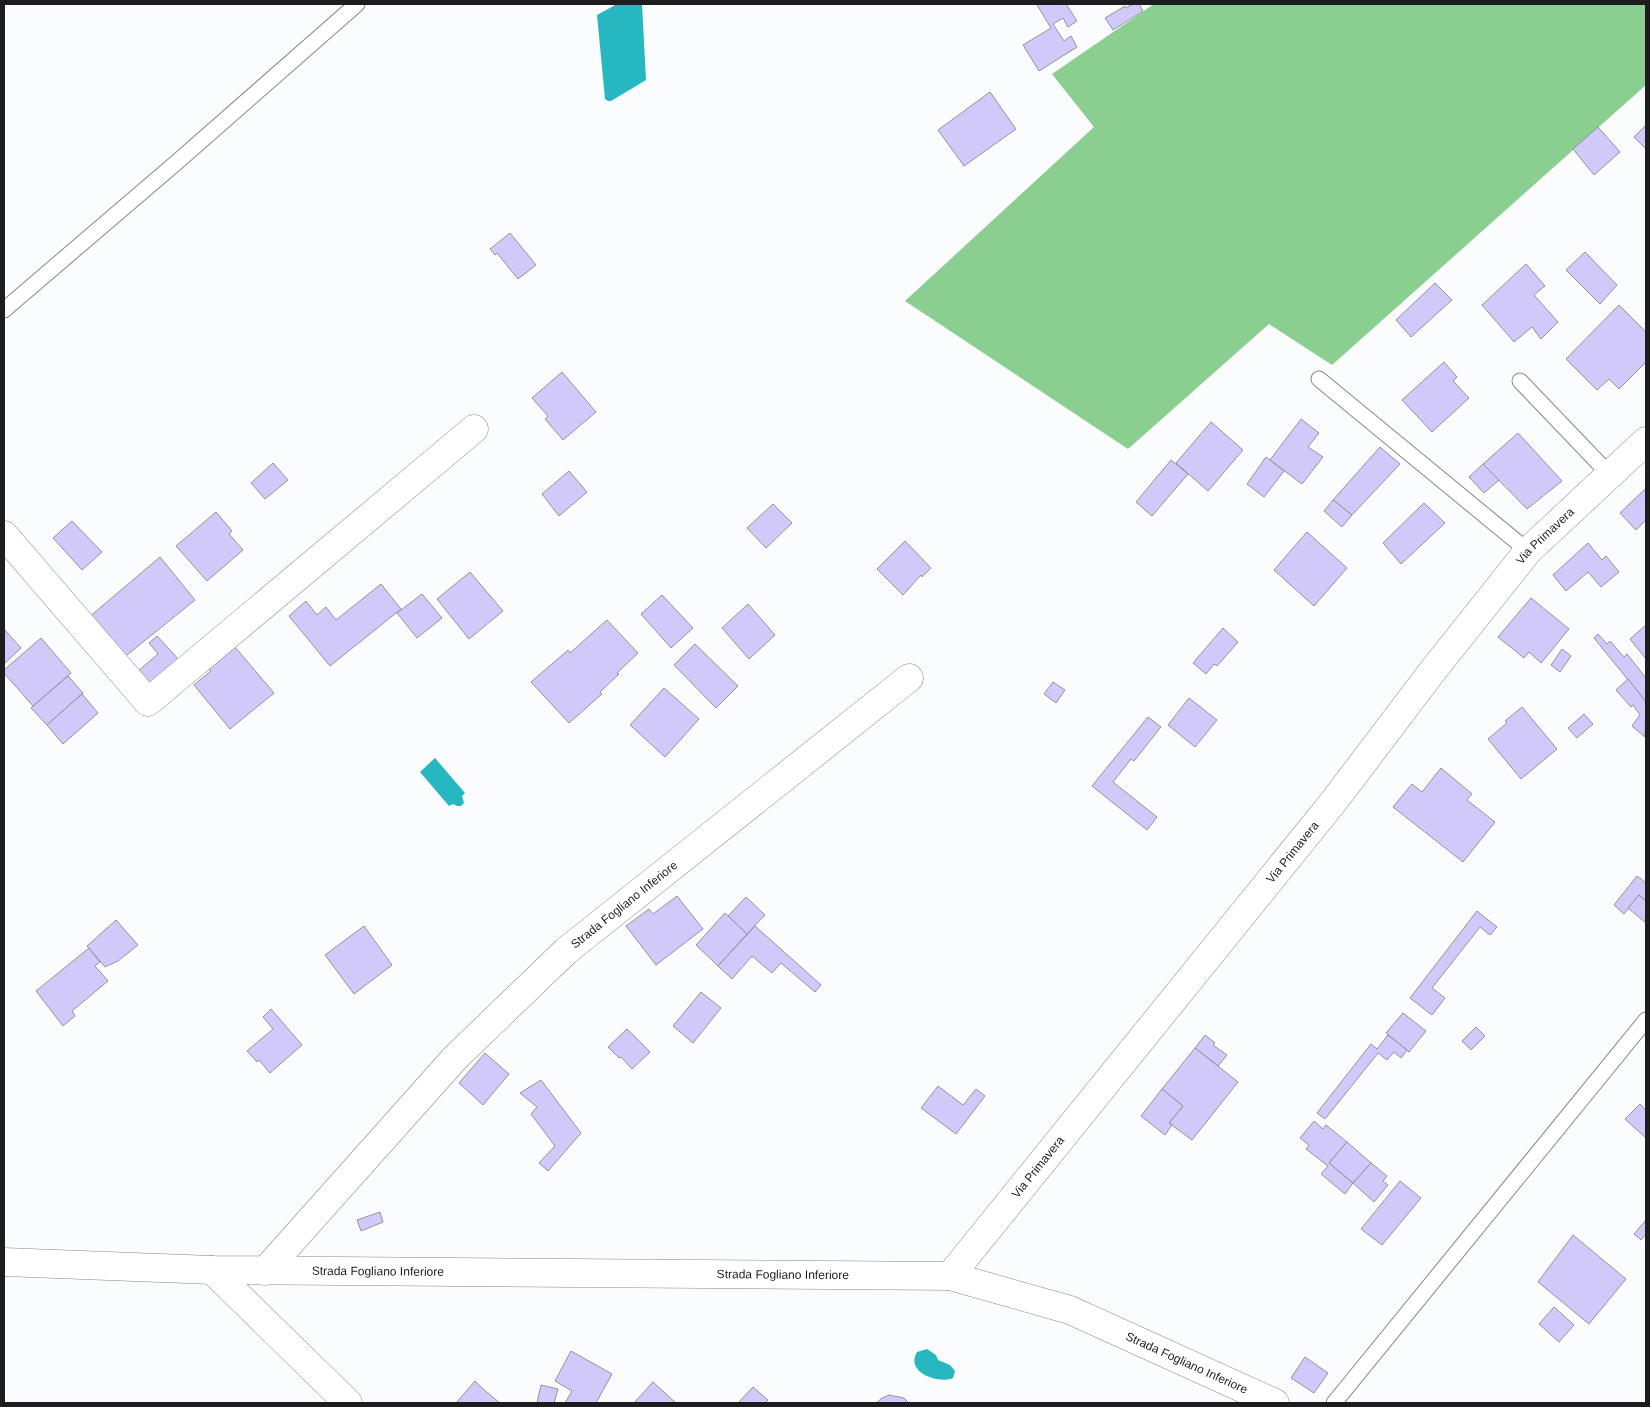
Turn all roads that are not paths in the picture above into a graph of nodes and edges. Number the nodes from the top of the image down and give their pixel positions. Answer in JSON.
{"nodes":[{"id":1,"x":357,"y":4,"type":"edge"},
{"id":2,"x":4,"y":310,"type":"edge"},
{"id":3,"x":1320,"y":379,"type":"dead end"},
{"id":4,"x":1520,"y":381,"type":"dead end"},
{"id":5,"x":474,"y":429,"type":"dead end"},
{"id":6,"x":1646,"y":441,"type":"edge"},
{"id":7,"x":1610,"y":475,"type":"junction"},
{"id":8,"x":4,"y":535,"type":"edge"},
{"id":9,"x":1528,"y":551,"type":"junction"},
{"id":10,"x":909,"y":678,"type":"dead end"},
{"id":11,"x":1646,"y":1020,"type":"edge"},
{"id":12,"x":4,"y":1262,"type":"edge"},
{"id":13,"x":212,"y":1270,"type":"junction"},
{"id":14,"x":265,"y":1271,"type":"junction"},
{"id":15,"x":950,"y":1276,"type":"junction"},
{"id":16,"x":348,"y":1403,"type":"edge"},
{"id":17,"x":1275,"y":1403,"type":"edge"},
{"id":18,"x":1334,"y":1403,"type":"edge"}],
"edges":[{"from":1,"to":2,"type":"lane"},
{"from":3,"to":9,"type":"lane"},
{"from":4,"to":7,"type":"lane"},
{"from":5,"to":8,"type":"street"},
{"from":6,"to":7,"type":"street","name":"Via Primavera"},
{"from":7,"to":9,"type":"street","name":"Via Primavera"},
{"from":9,"to":15,"type":"street","name":"Via Primavera"},
{"from":10,"to":14,"type":"street","name":"Strada Fogliano Inferiore"},
{"from":11,"to":18,"type":"lane"},
{"from":12,"to":13,"type":"street","name":"Strada Fogliano Inferiore"},
{"from":13,"to":14,"type":"street","name":"Strada Fogliano Inferiore"},
{"from":13,"to":16,"type":"street"},
{"from":14,"to":15,"type":"street","name":"Strada Fogliano Inferiore"},
{"from":15,"to":17,"type":"street","name":"Strada Fogliano Inferiore"}]}
